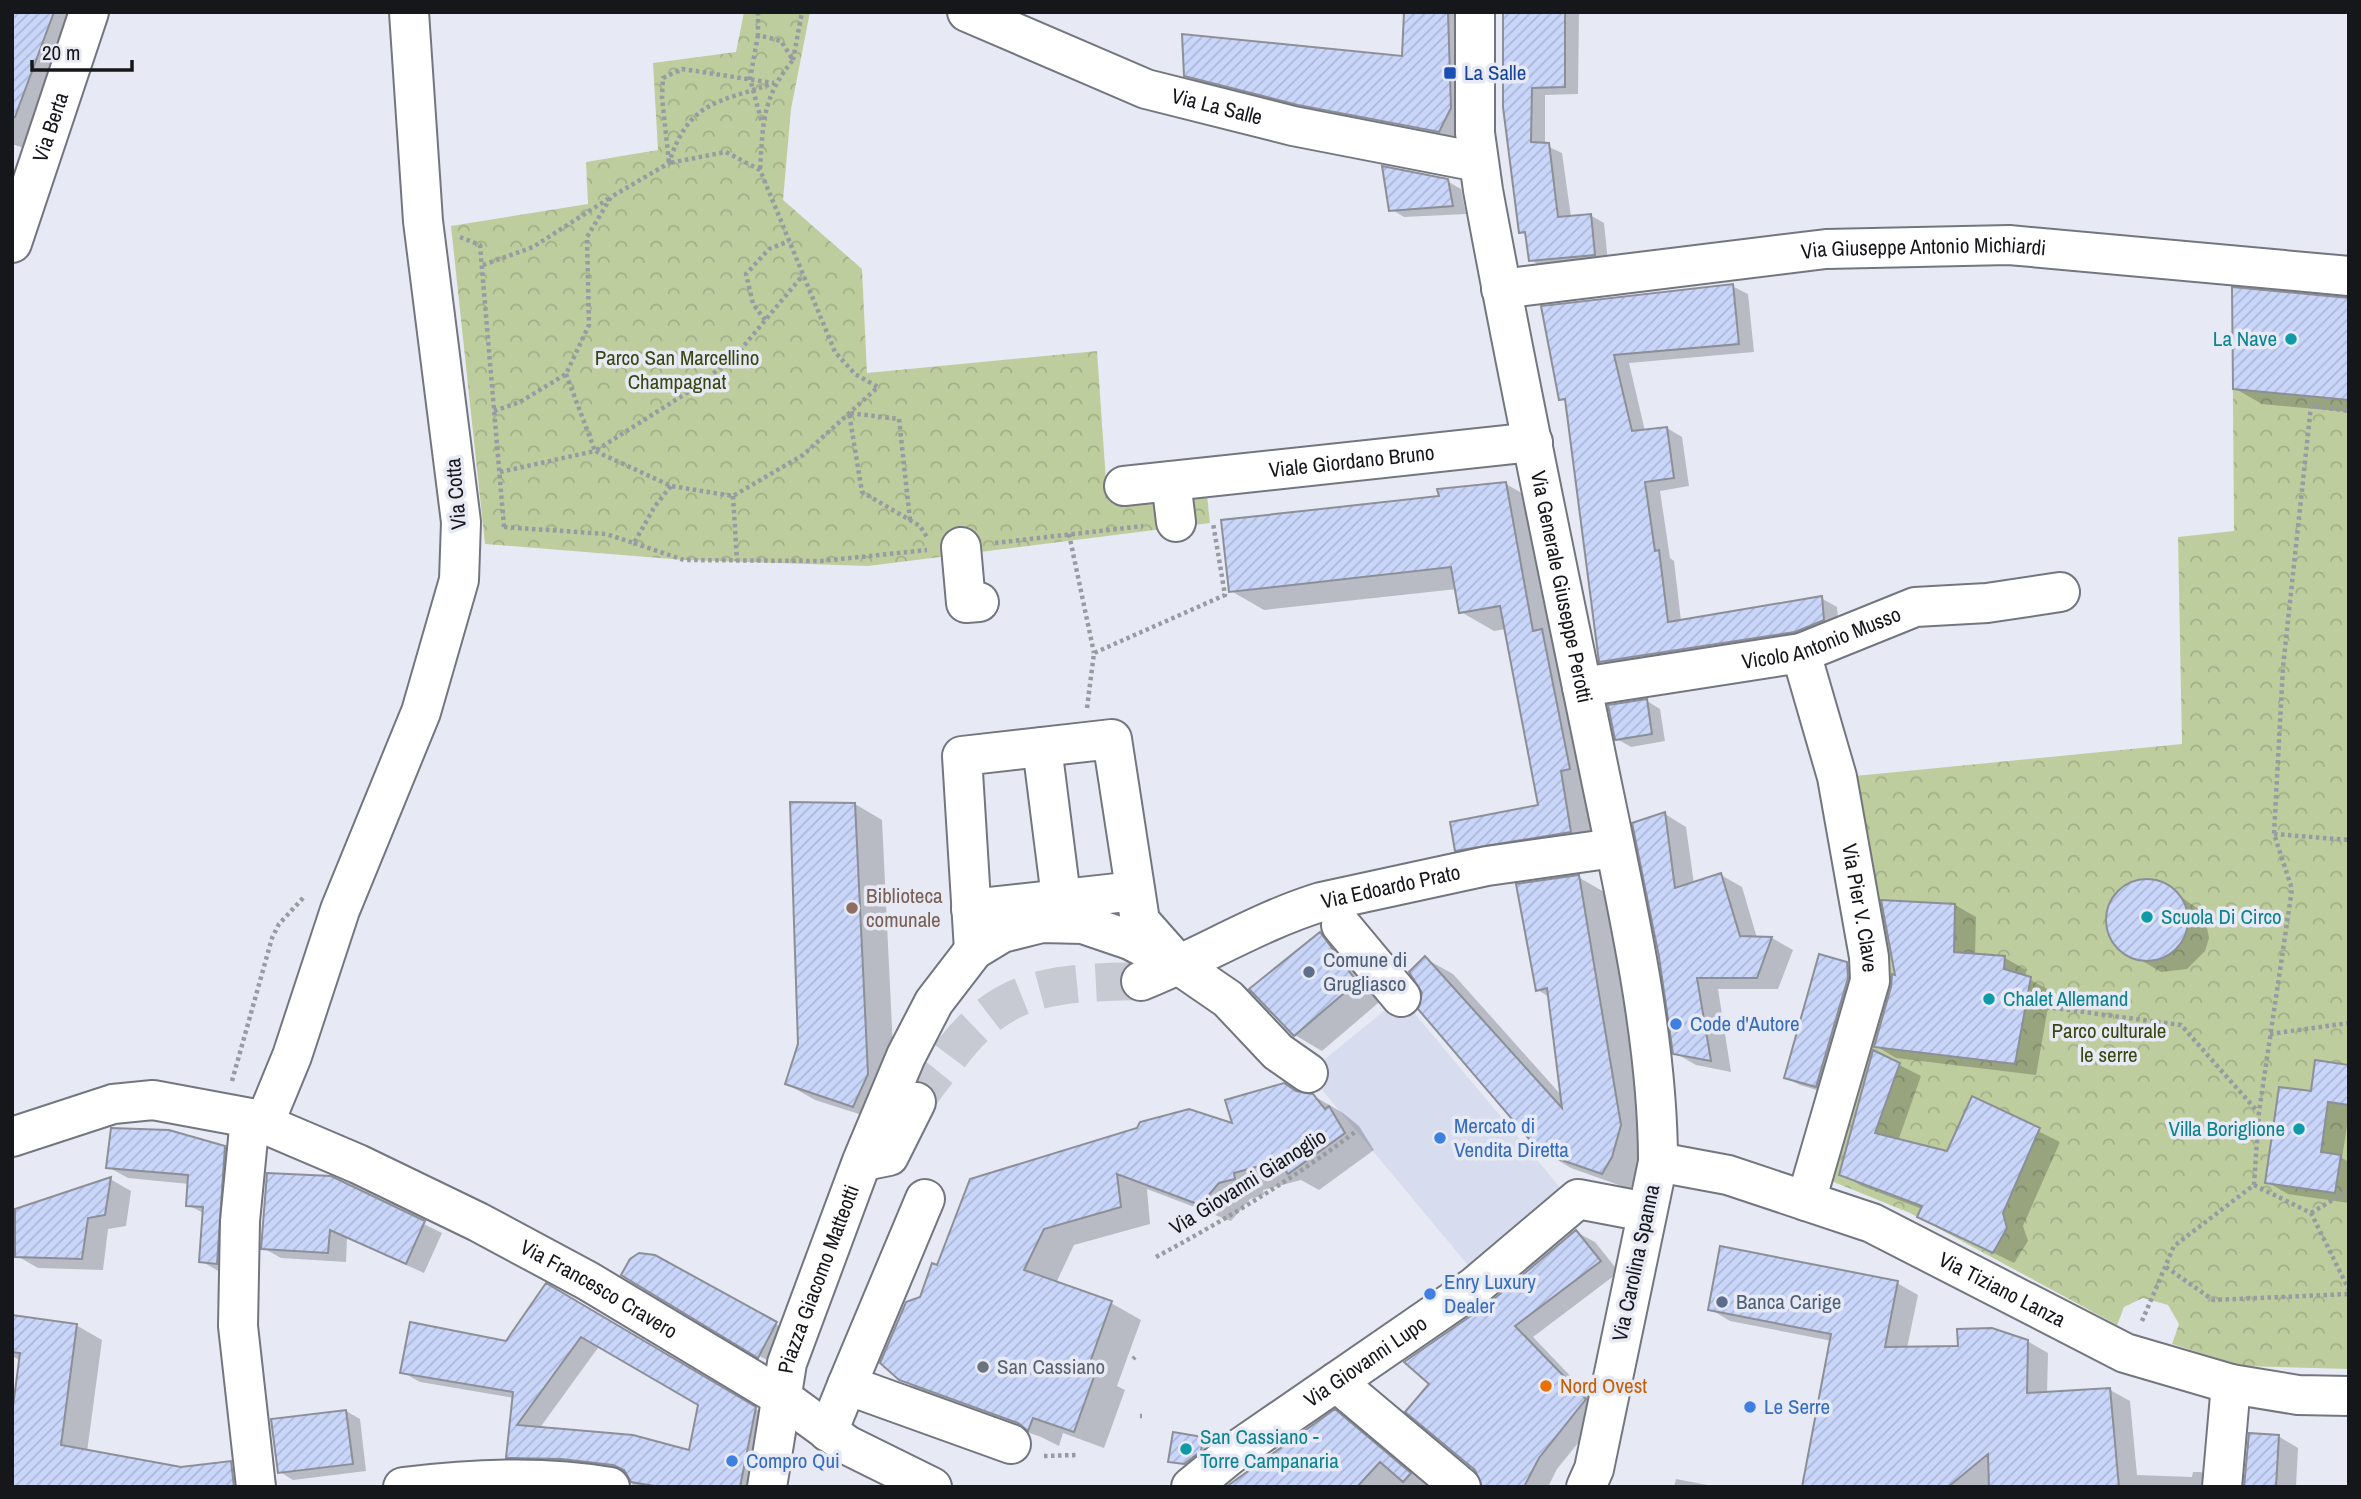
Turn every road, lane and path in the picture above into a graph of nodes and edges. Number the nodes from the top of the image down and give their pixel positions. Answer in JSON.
{"nodes":[{"id":1,"x":89,"y":12,"type":"edge"},
{"id":2,"x":409,"y":12,"type":"edge"},
{"id":3,"x":758,"y":12,"type":"edge"},
{"id":4,"x":802,"y":12,"type":"edge"},
{"id":5,"x":967,"y":12,"type":"edge"},
{"id":6,"x":1475,"y":12,"type":"edge"},
{"id":7,"x":758,"y":35,"type":"junction"},
{"id":8,"x":793,"y":60,"type":"junction"},
{"id":9,"x":750,"y":79,"type":"junction"},
{"id":10,"x":774,"y":83,"type":"junction"},
{"id":11,"x":752,"y":91,"type":"junction"},
{"id":12,"x":763,"y":124,"type":"junction"},
{"id":13,"x":1478,"y":162,"type":"junction"},
{"id":14,"x":669,"y":163,"type":"junction"},
{"id":15,"x":760,"y":170,"type":"junction"},
{"id":16,"x":611,"y":197,"type":"junction"},
{"id":17,"x":423,"y":221,"type":"junction"},
{"id":18,"x":789,"y":242,"type":"junction"},
{"id":19,"x":12,"y":243,"type":"edge"},
{"id":20,"x":483,"y":265,"type":"junction"},
{"id":21,"x":803,"y":275,"type":"junction"},
{"id":22,"x":2349,"y":276,"type":"edge"},
{"id":23,"x":1501,"y":289,"type":"junction"},
{"id":24,"x":765,"y":320,"type":"junction"},
{"id":25,"x":566,"y":374,"type":"junction"},
{"id":26,"x":494,"y":411,"type":"junction"},
{"id":27,"x":2349,"y":411,"type":"edge"},
{"id":28,"x":849,"y":413,"type":"junction"},
{"id":29,"x":1534,"y":442,"type":"junction"},
{"id":30,"x":596,"y":451,"type":"junction"},
{"id":31,"x":500,"y":472,"type":"junction"},
{"id":32,"x":1171,"y":481,"type":"junction"},
{"id":33,"x":671,"y":486,"type":"junction"},
{"id":34,"x":1124,"y":486,"type":"dead end"},
{"id":35,"x":733,"y":496,"type":"junction"},
{"id":36,"x":910,"y":520,"type":"junction"},
{"id":37,"x":461,"y":522,"type":"junction"},
{"id":38,"x":1176,"y":522,"type":"dead end"},
{"id":39,"x":504,"y":527,"type":"junction"},
{"id":40,"x":1069,"y":534,"type":"dead end"},
{"id":41,"x":948,"y":548,"type":"joint"},
{"id":42,"x":737,"y":561,"type":"dead end"},
{"id":43,"x":2060,"y":592,"type":"dead end"},
{"id":44,"x":979,"y":602,"type":"dead end"},
{"id":45,"x":1094,"y":653,"type":"dead end"},
{"id":46,"x":1801,"y":653,"type":"junction"},
{"id":47,"x":1582,"y":687,"type":"junction"},
{"id":48,"x":1042,"y":747,"type":"junction"},
{"id":49,"x":2274,"y":834,"type":"junction"},
{"id":50,"x":2349,"y":840,"type":"edge"},
{"id":51,"x":1614,"y":848,"type":"junction"},
{"id":52,"x":1135,"y":891,"type":"junction"},
{"id":53,"x":1061,"y":897,"type":"junction"},
{"id":54,"x":971,"y":909,"type":"junction"},
{"id":55,"x":1342,"y":925,"type":"dead end"},
{"id":56,"x":974,"y":950,"type":"junction"},
{"id":57,"x":1180,"y":966,"type":"junction"},
{"id":58,"x":1141,"y":981,"type":"tunnel mouth"},
{"id":59,"x":1401,"y":997,"type":"dead end"},
{"id":60,"x":2046,"y":1007,"type":"dead end"},
{"id":61,"x":2349,"y":1023,"type":"edge"},
{"id":62,"x":2270,"y":1034,"type":"junction"},
{"id":63,"x":1308,"y":1073,"type":"dead end"},
{"id":64,"x":916,"y":1102,"type":"tunnel mouth"},
{"id":65,"x":2259,"y":1112,"type":"junction"},
{"id":66,"x":257,"y":1121,"type":"junction"},
{"id":67,"x":1354,"y":1132,"type":"dead end"},
{"id":68,"x":12,"y":1137,"type":"edge"},
{"id":69,"x":862,"y":1161,"type":"junction"},
{"id":70,"x":1658,"y":1162,"type":"junction"},
{"id":71,"x":2254,"y":1185,"type":"junction"},
{"id":72,"x":2349,"y":1190,"type":"edge"},
{"id":73,"x":925,"y":1199,"type":"dead end"},
{"id":74,"x":1806,"y":1202,"type":"junction"},
{"id":75,"x":1646,"y":1212,"type":"junction"},
{"id":76,"x":2311,"y":1213,"type":"junction"},
{"id":77,"x":1156,"y":1257,"type":"dead end"},
{"id":78,"x":2166,"y":1267,"type":"junction"},
{"id":79,"x":2349,"y":1292,"type":"edge"},
{"id":80,"x":2125,"y":1353,"type":"junction"},
{"id":81,"x":1336,"y":1382,"type":"junction"},
{"id":82,"x":2231,"y":1384,"type":"junction"},
{"id":83,"x":847,"y":1385,"type":"junction"},
{"id":84,"x":2349,"y":1396,"type":"edge"},
{"id":85,"x":781,"y":1397,"type":"junction"},
{"id":86,"x":828,"y":1432,"type":"junction"},
{"id":87,"x":1011,"y":1444,"type":"dead end"},
{"id":88,"x":256,"y":1487,"type":"edge"},
{"id":89,"x":403,"y":1487,"type":"edge"},
{"id":90,"x":610,"y":1487,"type":"edge"},
{"id":91,"x":767,"y":1487,"type":"edge"},
{"id":92,"x":932,"y":1487,"type":"edge"},
{"id":93,"x":1191,"y":1487,"type":"edge"},
{"id":94,"x":1461,"y":1487,"type":"edge"},
{"id":95,"x":1586,"y":1487,"type":"edge"},
{"id":96,"x":2222,"y":1487,"type":"edge"}],
"edges":[{"from":1,"to":19,"type":"street","name":"Via Berta"},
{"from":2,"to":17,"type":"street","name":"Via Cotta"},
{"from":3,"to":7,"type":"path"},
{"from":4,"to":8,"type":"path"},
{"from":5,"to":13,"type":"street","name":"Via La Salle"},
{"from":6,"to":13,"type":"street","name":"Via Generale Giuseppe Perotti"},
{"from":7,"to":8,"type":"path"},
{"from":7,"to":9,"type":"path"},
{"from":8,"to":10,"type":"path"},
{"from":9,"to":10,"type":"path"},
{"from":9,"to":11,"type":"path"},
{"from":9,"to":14,"type":"path"},
{"from":10,"to":11,"type":"path"},
{"from":10,"to":12,"type":"path"},
{"from":11,"to":12,"type":"path"},
{"from":11,"to":14,"type":"path"},
{"from":12,"to":15,"type":"path"},
{"from":13,"to":23,"type":"street","name":"Via Generale Giuseppe Perotti"},
{"from":14,"to":15,"type":"path"},
{"from":14,"to":16,"type":"path"},
{"from":15,"to":18,"type":"path"},
{"from":16,"to":20,"type":"path"},
{"from":16,"to":25,"type":"path"},
{"from":17,"to":20,"type":"path"},
{"from":17,"to":37,"type":"street","name":"Via Cotta"},
{"from":18,"to":21,"type":"path"},
{"from":18,"to":24,"type":"path"},
{"from":20,"to":26,"type":"path"},
{"from":21,"to":24,"type":"path"},
{"from":21,"to":28,"type":"path"},
{"from":22,"to":23,"type":"street","name":"Via Giuseppe Antonio Michiardi"},
{"from":23,"to":29,"type":"street","name":"Via Generale Giuseppe Perotti"},
{"from":24,"to":30,"type":"path"},
{"from":25,"to":26,"type":"path"},
{"from":25,"to":30,"type":"path"},
{"from":26,"to":31,"type":"path"},
{"from":27,"to":49,"type":"path"},
{"from":28,"to":35,"type":"path"},
{"from":28,"to":36,"type":"path"},
{"from":28,"to":36,"type":"path"},
{"from":29,"to":32,"type":"street","name":"Viale Giordano Bruno"},
{"from":29,"to":47,"type":"street","name":"Via Generale Giuseppe Perotti"},
{"from":30,"to":31,"type":"path"},
{"from":30,"to":33,"type":"path"},
{"from":31,"to":39,"type":"path"},
{"from":32,"to":34,"type":"street","name":"Viale Giordano Bruno"},
{"from":32,"to":38,"type":"street"},
{"from":33,"to":35,"type":"path"},
{"from":33,"to":39,"type":"path"},
{"from":35,"to":42,"type":"path"},
{"from":36,"to":41,"type":"path"},
{"from":37,"to":39,"type":"path"},
{"from":37,"to":66,"type":"street","name":"Via Cotta"},
{"from":40,"to":45,"type":"path"},
{"from":41,"to":44,"type":"street"},
{"from":43,"to":46,"type":"street","name":"Vicolo Antonio Musso"},
{"from":46,"to":47,"type":"street","name":"Vicolo Antonio Musso"},
{"from":46,"to":74,"type":"street","name":"Via Pier V. Clave"},
{"from":47,"to":51,"type":"street","name":"Via Generale Giuseppe Perotti"},
{"from":48,"to":52,"type":"street"},
{"from":48,"to":53,"type":"street"},
{"from":48,"to":54,"type":"street"},
{"from":49,"to":50,"type":"path"},
{"from":49,"to":62,"type":"path"},
{"from":51,"to":57,"type":"street","name":"Via Edoardo Prato"},
{"from":51,"to":70,"type":"street","name":"Via Generale Giuseppe Perotti"},
{"from":52,"to":53,"type":"street"},
{"from":52,"to":57,"type":"street"},
{"from":53,"to":54,"type":"street"},
{"from":54,"to":56,"type":"street"},
{"from":55,"to":59,"type":"street"},
{"from":56,"to":57,"type":"street","name":"Piazza Giacomo Matteotti"},
{"from":56,"to":69,"type":"street","name":"Piazza Giacomo Matteotti"},
{"from":57,"to":58,"type":"street"},
{"from":57,"to":63,"type":"street"},
{"from":60,"to":65,"type":"path"},
{"from":61,"to":62,"type":"path"},
{"from":62,"to":65,"type":"path"},
{"from":64,"to":69,"type":"street","name":"Piazza Giacomo Matteotti"},
{"from":65,"to":71,"type":"path"},
{"from":66,"to":68,"type":"street","name":"Via Francesco Cravero"},
{"from":66,"to":85,"type":"street","name":"Via Francesco Cravero"},
{"from":66,"to":88,"type":"street"},
{"from":67,"to":77,"type":"path","name":"Via Giovanni Gianoglio"},
{"from":69,"to":85,"type":"street","name":"Piazza Giacomo Matteotti"},
{"from":70,"to":74,"type":"street","name":"Via Tiziano Lanza"},
{"from":70,"to":75,"type":"street","name":"Via Carolina Spanna"},
{"from":71,"to":76,"type":"path"},
{"from":71,"to":78,"type":"path"},
{"from":72,"to":76,"type":"path"},
{"from":73,"to":83,"type":"street"},
{"from":74,"to":80,"type":"street","name":"Via Tiziano Lanza"},
{"from":75,"to":81,"type":"street","name":"Via Giovanni Lupo"},
{"from":75,"to":95,"type":"street","name":"Via Carolina Spanna"},
{"from":76,"to":79,"type":"path"},
{"from":78,"to":79,"type":"path"},
{"from":78,"to":80,"type":"path"},
{"from":80,"to":82,"type":"street","name":"Via Tiziano Lanza"},
{"from":81,"to":93,"type":"street","name":"Via Giovanni Lupo"},
{"from":81,"to":94,"type":"street"},
{"from":82,"to":84,"type":"street","name":"Via Tiziano Lanza"},
{"from":82,"to":96,"type":"street"},
{"from":83,"to":86,"type":"street"},
{"from":83,"to":87,"type":"street"},
{"from":85,"to":86,"type":"street","name":"Via Francesco Cravero"},
{"from":85,"to":91,"type":"street","name":"Piazza Giacomo Matteotti"},
{"from":86,"to":92,"type":"street","name":"Via Francesco Cravero"},
{"from":89,"to":90,"type":"street"}]}
